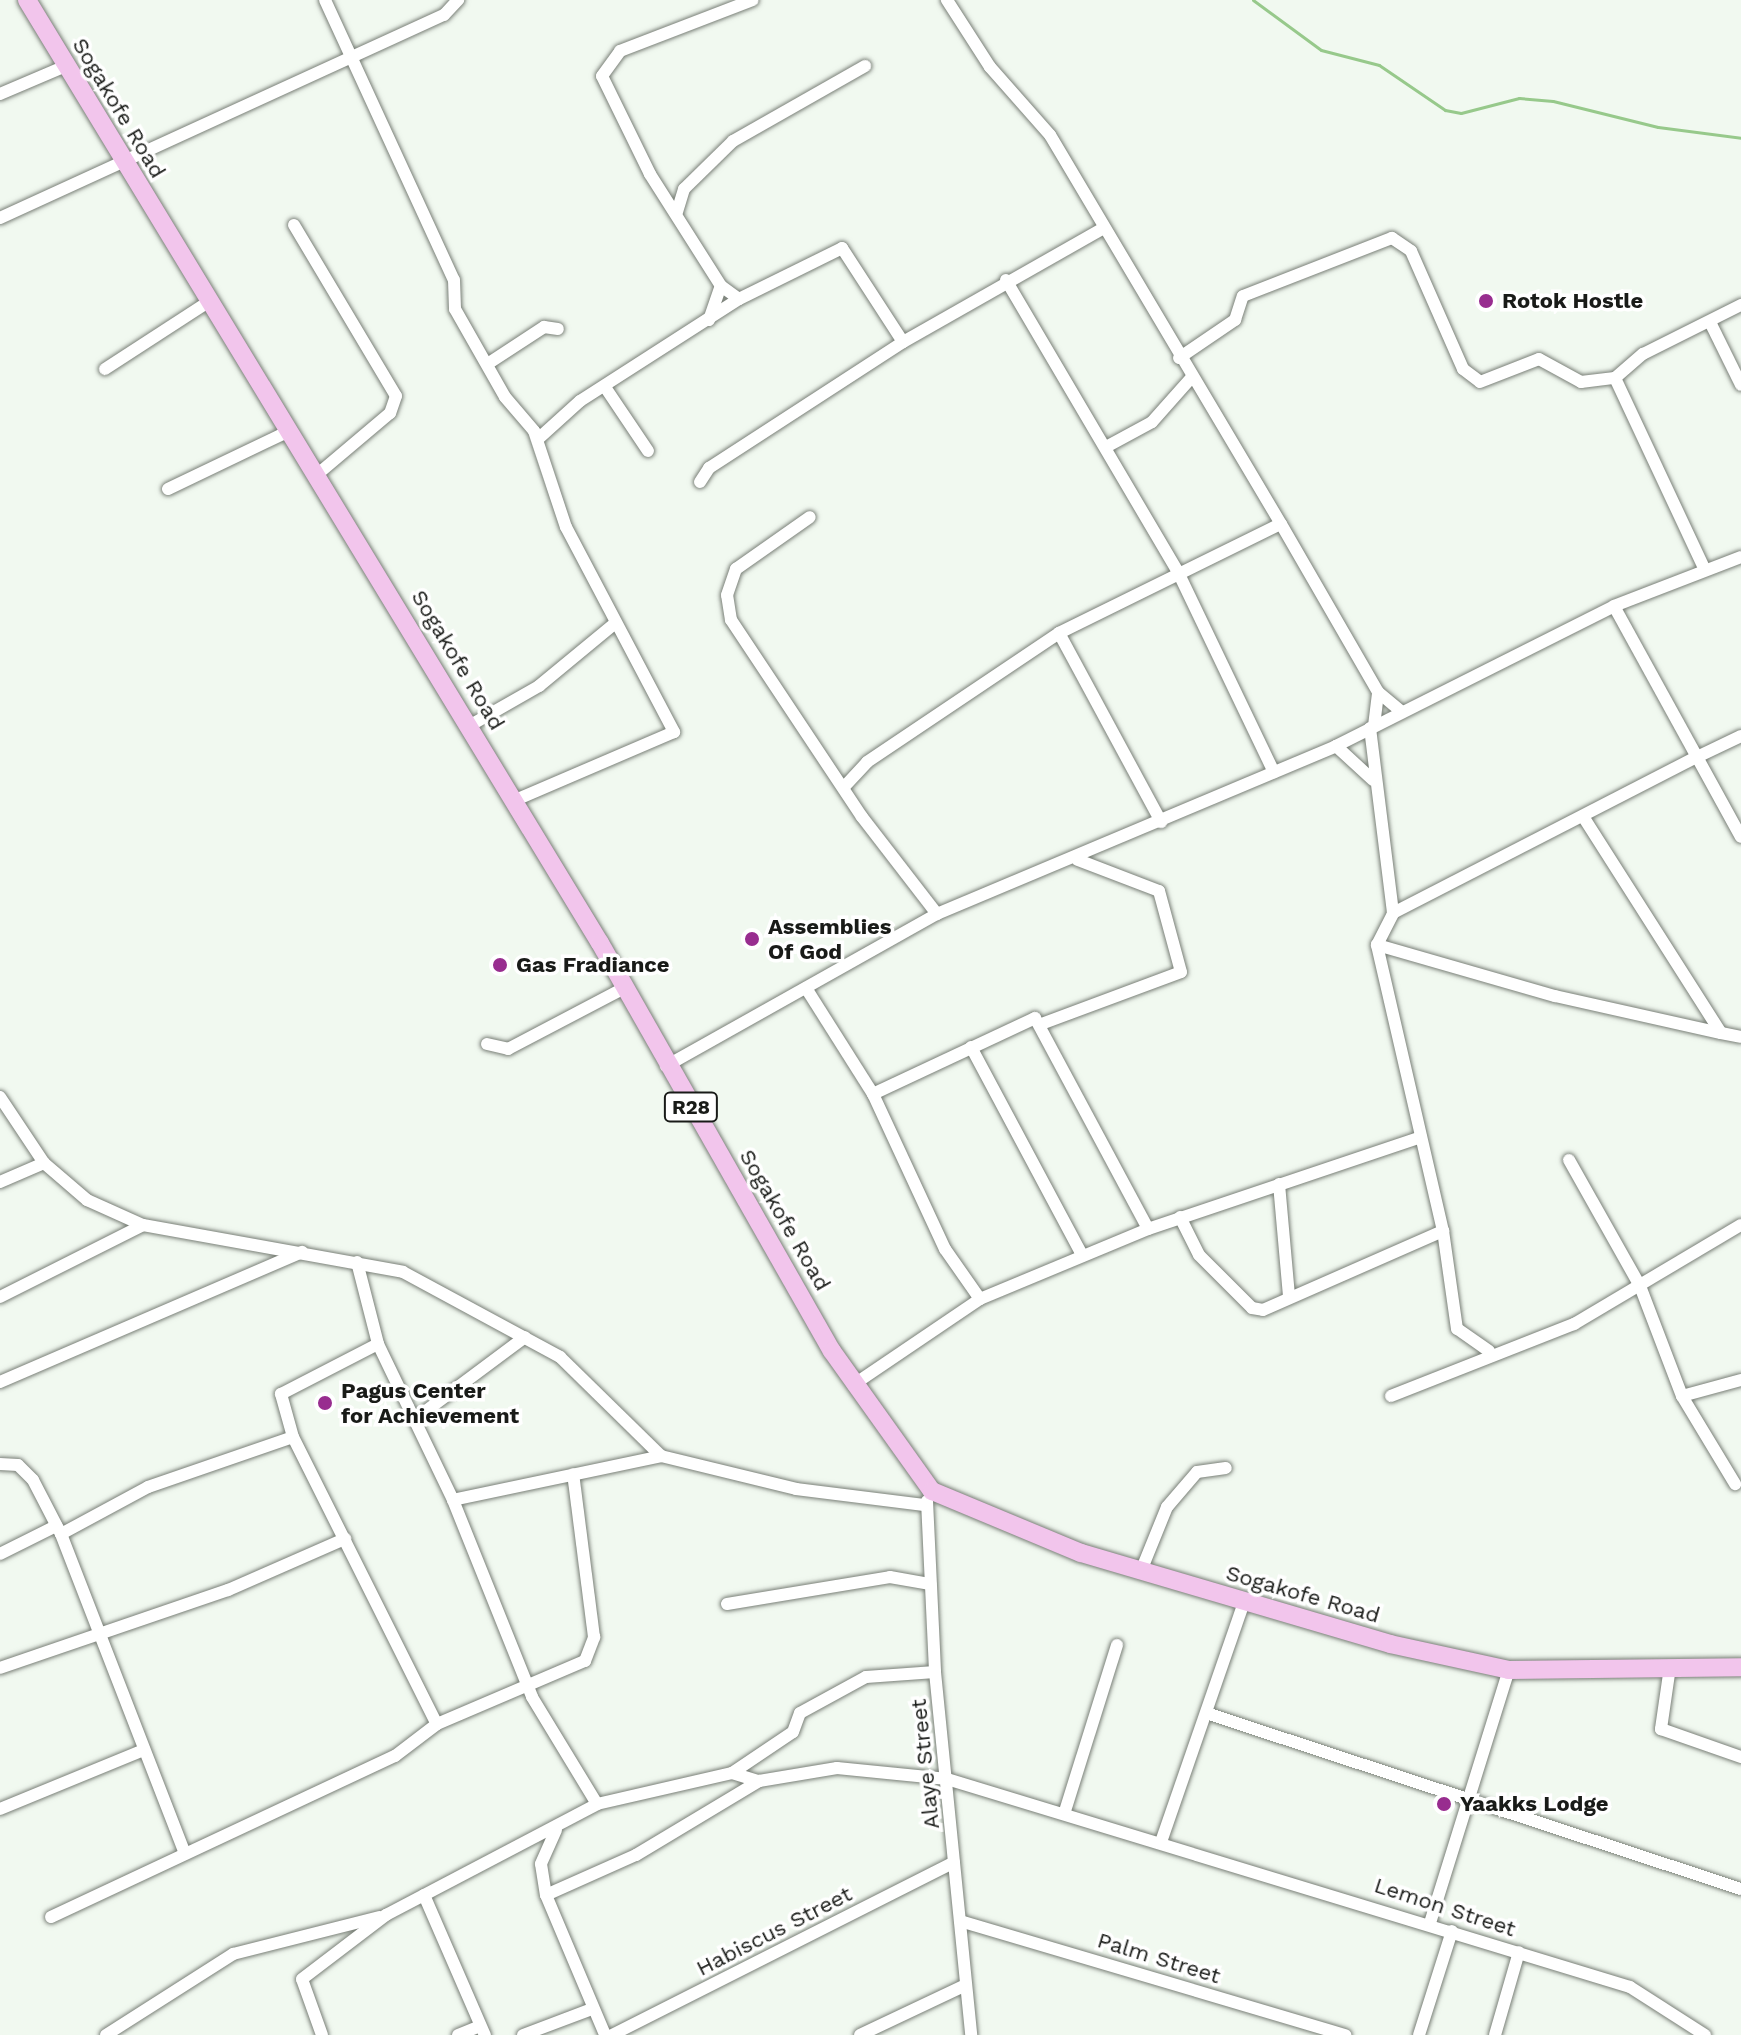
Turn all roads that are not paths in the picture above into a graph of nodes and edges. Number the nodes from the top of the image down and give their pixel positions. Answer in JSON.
{"nodes":[{"id":1,"x":27,"y":0,"type":"edge"},
{"id":2,"x":325,"y":0,"type":"edge"},
{"id":3,"x":458,"y":0,"type":"edge"},
{"id":4,"x":753,"y":0,"type":"edge"},
{"id":5,"x":947,"y":0,"type":"edge"},
{"id":6,"x":348,"y":53,"type":"junction"},
{"id":7,"x":68,"y":65,"type":"junction"},
{"id":8,"x":865,"y":66,"type":"dead end"},
{"id":9,"x":0,"y":94,"type":"edge"},
{"id":10,"x":119,"y":159,"type":"junction"},
{"id":11,"x":677,"y":212,"type":"junction"},
{"id":12,"x":0,"y":218,"type":"edge"},
{"id":13,"x":294,"y":225,"type":"dead end"},
{"id":14,"x":1102,"y":229,"type":"junction"},
{"id":15,"x":1006,"y":280,"type":"junction"},
{"id":16,"x":721,"y":286,"type":"junction"},
{"id":17,"x":739,"y":299,"type":"junction"},
{"id":18,"x":208,"y":302,"type":"junction"},
{"id":19,"x":1741,"y":305,"type":"edge"},
{"id":20,"x":708,"y":322,"type":"junction"},
{"id":21,"x":1710,"y":322,"type":"junction"},
{"id":22,"x":558,"y":329,"type":"dead end"},
{"id":23,"x":903,"y":342,"type":"junction"},
{"id":24,"x":1179,"y":358,"type":"junction"},
{"id":25,"x":489,"y":363,"type":"junction"},
{"id":26,"x":105,"y":369,"type":"dead end"},
{"id":27,"x":1192,"y":377,"type":"junction"},
{"id":28,"x":1615,"y":378,"type":"junction"},
{"id":29,"x":1741,"y":385,"type":"edge"},
{"id":30,"x":605,"y":387,"type":"junction"},
{"id":31,"x":291,"y":430,"type":"junction"},
{"id":32,"x":538,"y":439,"type":"junction"},
{"id":33,"x":1106,"y":447,"type":"junction"},
{"id":34,"x":648,"y":451,"type":"dead end"},
{"id":35,"x":319,"y":473,"type":"junction"},
{"id":36,"x":700,"y":482,"type":"dead end"},
{"id":37,"x":168,"y":489,"type":"dead end"},
{"id":38,"x":810,"y":517,"type":"dead end"},
{"id":39,"x":1281,"y":524,"type":"junction"},
{"id":40,"x":1741,"y":557,"type":"edge"},
{"id":41,"x":1705,"y":570,"type":"junction"},
{"id":42,"x":1178,"y":572,"type":"junction"},
{"id":43,"x":1614,"y":606,"type":"junction"},
{"id":44,"x":613,"y":625,"type":"junction"},
{"id":45,"x":1059,"y":633,"type":"junction"},
{"id":46,"x":1378,"y":692,"type":"junction"},
{"id":47,"x":1402,"y":712,"type":"junction"},
{"id":48,"x":469,"y":726,"type":"junction"},
{"id":49,"x":1372,"y":727,"type":"junction"},
{"id":50,"x":1741,"y":736,"type":"edge"},
{"id":51,"x":1336,"y":746,"type":"junction"},
{"id":52,"x":1697,"y":757,"type":"junction"},
{"id":53,"x":1274,"y":772,"type":"junction"},
{"id":54,"x":1373,"y":780,"type":"junction"},
{"id":55,"x":844,"y":787,"type":"junction"},
{"id":56,"x":513,"y":801,"type":"junction"},
{"id":57,"x":1583,"y":816,"type":"junction"},
{"id":58,"x":1161,"y":822,"type":"junction"},
{"id":59,"x":1741,"y":837,"type":"edge"},
{"id":60,"x":1078,"y":860,"type":"junction"},
{"id":61,"x":1393,"y":913,"type":"junction"},
{"id":62,"x":937,"y":914,"type":"junction"},
{"id":63,"x":1377,"y":945,"type":"junction"},
{"id":64,"x":624,"y":988,"type":"junction"},
{"id":65,"x":806,"y":988,"type":"junction"},
{"id":66,"x":1044,"y":1023,"type":"junction"},
{"id":67,"x":1721,"y":1033,"type":"junction"},
{"id":68,"x":1741,"y":1037,"type":"edge"},
{"id":69,"x":487,"y":1044,"type":"dead end"},
{"id":70,"x":971,"y":1047,"type":"junction"},
{"id":71,"x":666,"y":1066,"type":"junction"},
{"id":72,"x":873,"y":1094,"type":"junction"},
{"id":73,"x":0,"y":1097,"type":"edge"},
{"id":74,"x":1421,"y":1137,"type":"junction"},
{"id":75,"x":1569,"y":1160,"type":"dead end"},
{"id":76,"x":44,"y":1163,"type":"junction"},
{"id":77,"x":0,"y":1182,"type":"edge"},
{"id":78,"x":1279,"y":1184,"type":"junction"},
{"id":79,"x":1180,"y":1217,"type":"junction"},
{"id":80,"x":143,"y":1225,"type":"junction"},
{"id":81,"x":1741,"y":1225,"type":"edge"},
{"id":82,"x":1148,"y":1229,"type":"junction"},
{"id":83,"x":1443,"y":1231,"type":"junction"},
{"id":84,"x":302,"y":1252,"type":"junction"},
{"id":85,"x":1082,"y":1255,"type":"junction"},
{"id":86,"x":357,"y":1262,"type":"junction"},
{"id":87,"x":1640,"y":1286,"type":"junction"},
{"id":88,"x":0,"y":1297,"type":"edge"},
{"id":89,"x":1289,"y":1297,"type":"junction"},
{"id":90,"x":980,"y":1299,"type":"junction"},
{"id":91,"x":525,"y":1337,"type":"junction"},
{"id":92,"x":378,"y":1344,"type":"junction"},
{"id":93,"x":1489,"y":1351,"type":"junction"},
{"id":94,"x":1741,"y":1380,"type":"edge"},
{"id":95,"x":0,"y":1382,"type":"edge"},
{"id":96,"x":853,"y":1385,"type":"junction"},
{"id":97,"x":1391,"y":1396,"type":"dead end"},
{"id":98,"x":1682,"y":1396,"type":"junction"},
{"id":99,"x":415,"y":1419,"type":"junction"},
{"id":100,"x":293,"y":1437,"type":"junction"},
{"id":101,"x":661,"y":1456,"type":"junction"},
{"id":102,"x":0,"y":1464,"type":"edge"},
{"id":103,"x":1226,"y":1468,"type":"dead end"},
{"id":104,"x":573,"y":1474,"type":"junction"},
{"id":105,"x":1735,"y":1484,"type":"dead end"},
{"id":106,"x":928,"y":1498,"type":"junction"},
{"id":107,"x":453,"y":1500,"type":"junction"},
{"id":108,"x":58,"y":1530,"type":"junction"},
{"id":109,"x":345,"y":1539,"type":"junction"},
{"id":110,"x":0,"y":1554,"type":"edge"},
{"id":111,"x":1141,"y":1571,"type":"junction"},
{"id":112,"x":930,"y":1584,"type":"junction"},
{"id":113,"x":1244,"y":1602,"type":"junction"},
{"id":114,"x":727,"y":1604,"type":"dead end"},
{"id":115,"x":101,"y":1629,"type":"junction"},
{"id":116,"x":1117,"y":1645,"type":"dead end"},
{"id":117,"x":1670,"y":1667,"type":"junction"},
{"id":118,"x":1741,"y":1667,"type":"edge"},
{"id":119,"x":0,"y":1668,"type":"edge"},
{"id":120,"x":1509,"y":1670,"type":"junction"},
{"id":121,"x":935,"y":1672,"type":"junction"},
{"id":122,"x":526,"y":1683,"type":"junction"},
{"id":123,"x":1209,"y":1714,"type":"junction"},
{"id":124,"x":437,"y":1724,"type":"junction"},
{"id":125,"x":144,"y":1750,"type":"junction"},
{"id":126,"x":1741,"y":1757,"type":"edge"},
{"id":127,"x":732,"y":1773,"type":"junction"},
{"id":128,"x":947,"y":1779,"type":"junction"},
{"id":129,"x":759,"y":1781,"type":"junction"},
{"id":130,"x":1465,"y":1800,"type":"junction"},
{"id":131,"x":597,"y":1804,"type":"junction"},
{"id":132,"x":0,"y":1809,"type":"edge"},
{"id":133,"x":1065,"y":1811,"type":"junction"},
{"id":134,"x":556,"y":1830,"type":"junction"},
{"id":135,"x":1162,"y":1839,"type":"junction"},
{"id":136,"x":185,"y":1853,"type":"junction"},
{"id":137,"x":954,"y":1862,"type":"junction"},
{"id":138,"x":1741,"y":1889,"type":"edge"},
{"id":139,"x":424,"y":1895,"type":"junction"},
{"id":140,"x":546,"y":1895,"type":"junction"},
{"id":141,"x":386,"y":1915,"type":"junction"},
{"id":142,"x":51,"y":1917,"type":"dead end"},
{"id":143,"x":960,"y":1921,"type":"junction"},
{"id":144,"x":1430,"y":1923,"type":"junction"},
{"id":145,"x":1452,"y":1931,"type":"junction"},
{"id":146,"x":1519,"y":1952,"type":"junction"},
{"id":147,"x":966,"y":1985,"type":"junction"},
{"id":148,"x":592,"y":2009,"type":"junction"},
{"id":149,"x":482,"y":2030,"type":"edge"},
{"id":150,"x":1496,"y":2033,"type":"edge"},
{"id":151,"x":106,"y":2035,"type":"edge"},
{"id":152,"x":322,"y":2035,"type":"edge"},
{"id":153,"x":458,"y":2035,"type":"edge"},
{"id":154,"x":523,"y":2035,"type":"edge"},
{"id":155,"x":605,"y":2035,"type":"edge"},
{"id":156,"x":612,"y":2035,"type":"edge"},
{"id":157,"x":860,"y":2035,"type":"edge"},
{"id":158,"x":971,"y":2035,"type":"edge"},
{"id":159,"x":1346,"y":2035,"type":"edge"},
{"id":160,"x":1419,"y":2035,"type":"edge"},
{"id":161,"x":1511,"y":2035,"type":"edge"},
{"id":162,"x":1705,"y":2035,"type":"edge"}],
"edges":[{"from":1,"to":7,"type":"main road","name":"Sogakofe Road","number":"R28"},
{"from":2,"to":6,"type":"street"},
{"from":3,"to":6,"type":"street"},
{"from":4,"to":11,"type":"street"},
{"from":5,"to":14,"type":"street"},
{"from":6,"to":10,"type":"street"},
{"from":6,"to":25,"type":"street"},
{"from":7,"to":9,"type":"street"},
{"from":7,"to":10,"type":"main road","name":"Sogakofe Road","number":"R28"},
{"from":8,"to":11,"type":"street"},
{"from":10,"to":12,"type":"street"},
{"from":10,"to":18,"type":"main road","name":"Sogakofe Road","number":"R28"},
{"from":11,"to":16,"type":"street"},
{"from":13,"to":35,"type":"street"},
{"from":14,"to":15,"type":"street"},
{"from":14,"to":24,"type":"street"},
{"from":15,"to":23,"type":"street"},
{"from":15,"to":33,"type":"street"},
{"from":16,"to":17,"type":"street"},
{"from":16,"to":20,"type":"street"},
{"from":17,"to":20,"type":"street"},
{"from":17,"to":23,"type":"street"},
{"from":18,"to":26,"type":"street"},
{"from":18,"to":31,"type":"main road","name":"Sogakofe Road","number":"R28"},
{"from":19,"to":21,"type":"street"},
{"from":20,"to":30,"type":"street"},
{"from":21,"to":28,"type":"street"},
{"from":21,"to":29,"type":"street"},
{"from":22,"to":25,"type":"street"},
{"from":23,"to":36,"type":"street"},
{"from":24,"to":27,"type":"street"},
{"from":24,"to":28,"type":"street"},
{"from":25,"to":32,"type":"street"},
{"from":27,"to":33,"type":"street"},
{"from":27,"to":39,"type":"street"},
{"from":28,"to":41,"type":"street"},
{"from":30,"to":32,"type":"street"},
{"from":30,"to":34,"type":"street"},
{"from":31,"to":35,"type":"main road","name":"Sogakofe Road","number":"R28"},
{"from":31,"to":37,"type":"street"},
{"from":32,"to":44,"type":"street"},
{"from":33,"to":42,"type":"street"},
{"from":35,"to":48,"type":"main road","name":"Sogakofe Road","number":"R28"},
{"from":38,"to":55,"type":"street"},
{"from":39,"to":42,"type":"street"},
{"from":39,"to":46,"type":"street"},
{"from":40,"to":41,"type":"street"},
{"from":41,"to":43,"type":"street"},
{"from":42,"to":45,"type":"street"},
{"from":42,"to":53,"type":"street"},
{"from":43,"to":47,"type":"street"},
{"from":43,"to":52,"type":"street"},
{"from":44,"to":48,"type":"street"},
{"from":44,"to":56,"type":"street"},
{"from":45,"to":55,"type":"street"},
{"from":45,"to":58,"type":"street"},
{"from":46,"to":47,"type":"street"},
{"from":46,"to":49,"type":"street"},
{"from":47,"to":49,"type":"street"},
{"from":48,"to":56,"type":"main road","name":"Sogakofe Road","number":"R28"},
{"from":49,"to":51,"type":"street"},
{"from":49,"to":54,"type":"street"},
{"from":50,"to":52,"type":"street"},
{"from":51,"to":53,"type":"street"},
{"from":51,"to":54,"type":"street"},
{"from":52,"to":57,"type":"street"},
{"from":52,"to":59,"type":"street"},
{"from":53,"to":58,"type":"street"},
{"from":54,"to":61,"type":"street"},
{"from":55,"to":62,"type":"street"},
{"from":56,"to":64,"type":"main road","name":"Sogakofe Road","number":"R28"},
{"from":57,"to":61,"type":"street"},
{"from":57,"to":67,"type":"street"},
{"from":58,"to":60,"type":"street"},
{"from":60,"to":62,"type":"street"},
{"from":60,"to":66,"type":"street"},
{"from":61,"to":63,"type":"street"},
{"from":62,"to":65,"type":"street"},
{"from":63,"to":67,"type":"street"},
{"from":63,"to":74,"type":"street"},
{"from":64,"to":69,"type":"street"},
{"from":64,"to":71,"type":"main road","name":"Sogakofe Road","number":"R28"},
{"from":65,"to":71,"type":"street"},
{"from":65,"to":72,"type":"street"},
{"from":66,"to":70,"type":"street"},
{"from":66,"to":82,"type":"street"},
{"from":67,"to":68,"type":"street"},
{"from":70,"to":72,"type":"street"},
{"from":70,"to":85,"type":"street"},
{"from":71,"to":96,"type":"main road","name":"Sogakofe Road","number":"R28"},
{"from":72,"to":90,"type":"street"},
{"from":73,"to":76,"type":"street"},
{"from":74,"to":78,"type":"street"},
{"from":74,"to":83,"type":"street"},
{"from":75,"to":87,"type":"street"},
{"from":76,"to":77,"type":"street"},
{"from":76,"to":80,"type":"street"},
{"from":78,"to":79,"type":"street"},
{"from":78,"to":89,"type":"street"},
{"from":79,"to":82,"type":"street"},
{"from":79,"to":89,"type":"street"},
{"from":80,"to":84,"type":"street"},
{"from":80,"to":88,"type":"street"},
{"from":81,"to":87,"type":"street"},
{"from":82,"to":85,"type":"street"},
{"from":83,"to":89,"type":"street"},
{"from":83,"to":93,"type":"street"},
{"from":84,"to":86,"type":"street"},
{"from":84,"to":95,"type":"street"},
{"from":85,"to":90,"type":"street"},
{"from":86,"to":91,"type":"street"},
{"from":86,"to":92,"type":"street"},
{"from":87,"to":93,"type":"street"},
{"from":87,"to":98,"type":"street"},
{"from":90,"to":96,"type":"street"},
{"from":91,"to":99,"type":"street"},
{"from":91,"to":101,"type":"street"},
{"from":92,"to":99,"type":"street"},
{"from":92,"to":100,"type":"street"},
{"from":93,"to":97,"type":"street"},
{"from":94,"to":98,"type":"street"},
{"from":96,"to":106,"type":"main road","name":"Sogakofe Road","number":"R28"},
{"from":98,"to":105,"type":"street"},
{"from":99,"to":107,"type":"street"},
{"from":100,"to":108,"type":"street"},
{"from":100,"to":109,"type":"street"},
{"from":101,"to":104,"type":"street"},
{"from":101,"to":106,"type":"street"},
{"from":102,"to":108,"type":"street"},
{"from":103,"to":111,"type":"street"},
{"from":104,"to":107,"type":"street"},
{"from":104,"to":122,"type":"street"},
{"from":106,"to":111,"type":"main road","name":"Sogakofe Road","number":"R28"},
{"from":106,"to":112,"type":"street","name":"Alaye Street"},
{"from":107,"to":122,"type":"street"},
{"from":108,"to":110,"type":"street"},
{"from":108,"to":115,"type":"street"},
{"from":109,"to":115,"type":"street"},
{"from":109,"to":124,"type":"street"},
{"from":111,"to":113,"type":"main road","name":"Sogakofe Road","number":"R28"},
{"from":112,"to":114,"type":"street"},
{"from":112,"to":121,"type":"street","name":"Alaye Street"},
{"from":113,"to":120,"type":"main road","name":"Sogakofe Road","number":"R28"},
{"from":113,"to":123,"type":"street"},
{"from":115,"to":119,"type":"street"},
{"from":115,"to":125,"type":"street"},
{"from":116,"to":133,"type":"street"},
{"from":117,"to":118,"type":"main road","name":"Sogakofe Road","number":"R28"},
{"from":117,"to":120,"type":"main road","name":"Sogakofe Road","number":"R28"},
{"from":117,"to":126,"type":"street"},
{"from":120,"to":130,"type":"street"},
{"from":121,"to":127,"type":"street"},
{"from":121,"to":128,"type":"street","name":"Alaye Street"},
{"from":122,"to":124,"type":"street"},
{"from":122,"to":131,"type":"street"},
{"from":123,"to":130,"type":"street"},
{"from":123,"to":135,"type":"street"},
{"from":124,"to":136,"type":"street"},
{"from":125,"to":132,"type":"street"},
{"from":125,"to":136,"type":"street"},
{"from":127,"to":129,"type":"street"},
{"from":127,"to":131,"type":"street"},
{"from":128,"to":129,"type":"street","name":"Lemon Street"},
{"from":128,"to":133,"type":"street","name":"Lemon Street"},
{"from":128,"to":137,"type":"street","name":"Alaye Street"},
{"from":129,"to":140,"type":"street"},
{"from":130,"to":138,"type":"street"},
{"from":130,"to":144,"type":"street"},
{"from":131,"to":134,"type":"street"},
{"from":133,"to":135,"type":"street","name":"Lemon Street"},
{"from":134,"to":139,"type":"street"},
{"from":134,"to":140,"type":"street"},
{"from":135,"to":144,"type":"street","name":"Lemon Street"},
{"from":136,"to":142,"type":"street"},
{"from":137,"to":143,"type":"street","name":"Alaye Street"},
{"from":137,"to":156,"type":"street","name":"Habiscus Street"},
{"from":139,"to":141,"type":"street"},
{"from":139,"to":149,"type":"street"},
{"from":140,"to":148,"type":"street"},
{"from":141,"to":151,"type":"street"},
{"from":141,"to":152,"type":"street"},
{"from":143,"to":147,"type":"street","name":"Alaye Street"},
{"from":143,"to":159,"type":"street","name":"Palm Street"},
{"from":144,"to":145,"type":"street","name":"Lemon Street"},
{"from":145,"to":146,"type":"street","name":"Lemon Street"},
{"from":145,"to":160,"type":"street"},
{"from":146,"to":150,"type":"street"},
{"from":146,"to":162,"type":"street","name":"Lemon Street"},
{"from":147,"to":157,"type":"street"},
{"from":147,"to":158,"type":"street","name":"Alaye Street"},
{"from":148,"to":154,"type":"street"},
{"from":148,"to":155,"type":"street"},
{"from":149,"to":153,"type":"street"},
{"from":150,"to":161,"type":"street"}]}
